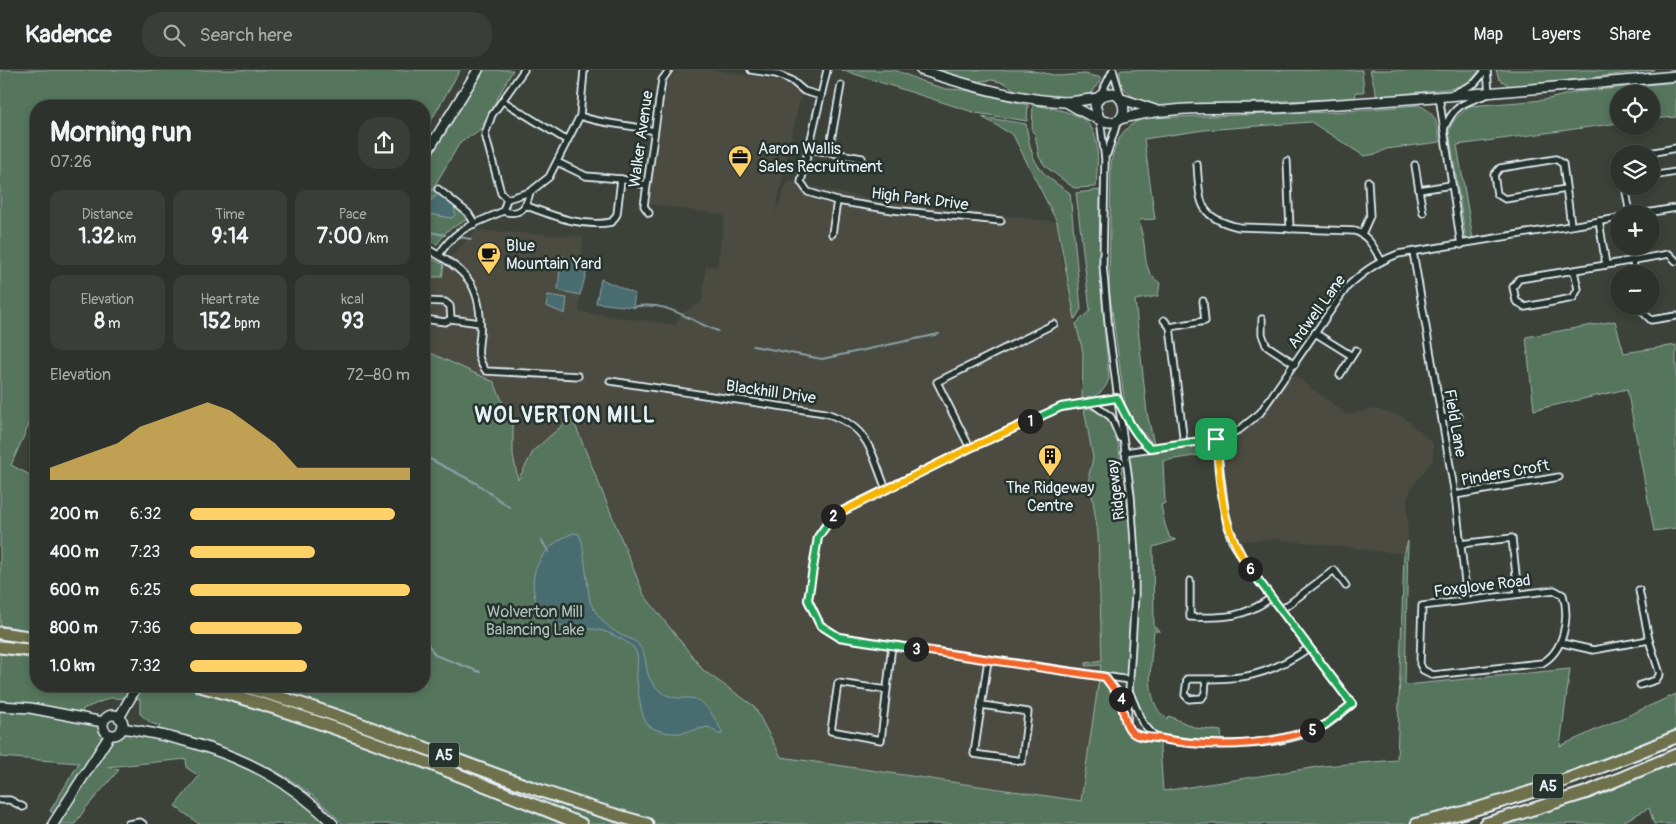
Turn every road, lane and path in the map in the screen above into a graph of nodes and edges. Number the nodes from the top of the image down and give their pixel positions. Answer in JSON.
{"nodes":[{"id":1,"x":478,"y":70,"type":"edge"},
{"id":2,"x":524,"y":70,"type":"edge"},
{"id":3,"x":583,"y":70,"type":"edge"},
{"id":4,"x":751,"y":70,"type":"edge"},
{"id":5,"x":827,"y":70,"type":"edge"},
{"id":6,"x":832,"y":70,"type":"edge"},
{"id":7,"x":921,"y":70,"type":"edge"},
{"id":8,"x":1113,"y":70,"type":"edge"},
{"id":9,"x":1486,"y":70,"type":"edge"},
{"id":10,"x":665,"y":71,"type":"edge"},
{"id":11,"x":1676,"y":76,"type":"edge"},
{"id":12,"x":822,"y":83,"type":"junction"},
{"id":13,"x":841,"y":85,"type":"dead end"},
{"id":14,"x":1489,"y":94,"type":"junction"},
{"id":15,"x":1444,"y":95,"type":"junction"},
{"id":16,"x":821,"y":96,"type":"junction"},
{"id":17,"x":1100,"y":97,"type":"junction"},
{"id":18,"x":1122,"y":98,"type":"junction"},
{"id":19,"x":503,"y":101,"type":"junction"},
{"id":20,"x":1065,"y":102,"type":"junction"},
{"id":21,"x":1158,"y":111,"type":"junction"},
{"id":22,"x":580,"y":116,"type":"junction"},
{"id":23,"x":1099,"y":118,"type":"junction"},
{"id":24,"x":1119,"y":119,"type":"junction"},
{"id":25,"x":654,"y":131,"type":"junction"},
{"id":26,"x":1444,"y":131,"type":"junction"},
{"id":27,"x":566,"y":140,"type":"junction"},
{"id":28,"x":430,"y":148,"type":"edge"},
{"id":29,"x":1676,"y":148,"type":"edge"},
{"id":30,"x":809,"y":149,"type":"junction"},
{"id":31,"x":1660,"y":151,"type":"edge"},
{"id":32,"x":829,"y":152,"type":"junction"},
{"id":33,"x":862,"y":158,"type":"dead end"},
{"id":34,"x":1105,"y":159,"type":"junction"},
{"id":35,"x":1286,"y":161,"type":"dead end"},
{"id":36,"x":557,"y":162,"type":"junction"},
{"id":37,"x":1197,"y":164,"type":"dead end"},
{"id":38,"x":1415,"y":165,"type":"dead end"},
{"id":39,"x":1676,"y":172,"type":"edge"},
{"id":40,"x":1660,"y":175,"type":"edge"},
{"id":41,"x":621,"y":179,"type":"junction"},
{"id":42,"x":1368,"y":181,"type":"dead end"},
{"id":43,"x":646,"y":185,"type":"junction"},
{"id":44,"x":1451,"y":185,"type":"junction"},
{"id":45,"x":1566,"y":188,"type":"junction"},
{"id":46,"x":438,"y":190,"type":"dead end"},
{"id":47,"x":1419,"y":190,"type":"junction"},
{"id":48,"x":530,"y":192,"type":"junction"},
{"id":49,"x":507,"y":199,"type":"junction"},
{"id":50,"x":836,"y":201,"type":"junction"},
{"id":51,"x":527,"y":206,"type":"junction"},
{"id":52,"x":1676,"y":208,"type":"edge"},
{"id":53,"x":503,"y":211,"type":"junction"},
{"id":54,"x":1660,"y":211,"type":"edge"},
{"id":55,"x":649,"y":213,"type":"dead end"},
{"id":56,"x":1423,"y":213,"type":"dead end"},
{"id":57,"x":1610,"y":219,"type":"edge"},
{"id":58,"x":1002,"y":221,"type":"dead end"},
{"id":59,"x":1599,"y":221,"type":"junction"},
{"id":60,"x":475,"y":224,"type":"junction"},
{"id":61,"x":1572,"y":226,"type":"junction"},
{"id":62,"x":1290,"y":230,"type":"junction"},
{"id":63,"x":832,"y":234,"type":"dead end"},
{"id":64,"x":1362,"y":234,"type":"junction"},
{"id":65,"x":1461,"y":245,"type":"junction"},
{"id":66,"x":430,"y":250,"type":"edge"},
{"id":67,"x":1413,"y":252,"type":"junction"},
{"id":68,"x":439,"y":255,"type":"junction"},
{"id":69,"x":1381,"y":260,"type":"junction"},
{"id":70,"x":1633,"y":260,"type":"junction"},
{"id":71,"x":1676,"y":261,"type":"edge"},
{"id":72,"x":1634,"y":265,"type":"edge"},
{"id":73,"x":1606,"y":266,"type":"junction"},
{"id":74,"x":1574,"y":271,"type":"junction"},
{"id":75,"x":430,"y":301,"type":"edge"},
{"id":76,"x":1203,"y":301,"type":"dead end"},
{"id":77,"x":1646,"y":315,"type":"edge"},
{"id":78,"x":1676,"y":316,"type":"edge"},
{"id":79,"x":451,"y":319,"type":"junction"},
{"id":80,"x":1262,"y":319,"type":"dead end"},
{"id":81,"x":430,"y":320,"type":"edge"},
{"id":82,"x":1164,"y":320,"type":"dead end"},
{"id":83,"x":480,"y":322,"type":"junction"},
{"id":84,"x":1054,"y":324,"type":"dead end"},
{"id":85,"x":1170,"y":327,"type":"junction"},
{"id":86,"x":1315,"y":333,"type":"junction"},
{"id":87,"x":1356,"y":350,"type":"dead end"},
{"id":88,"x":1352,"y":356,"type":"junction"},
{"id":89,"x":1295,"y":364,"type":"junction"},
{"id":90,"x":1340,"y":375,"type":"dead end"},
{"id":91,"x":578,"y":376,"type":"dead end"},
{"id":92,"x":610,"y":381,"type":"dead end"},
{"id":93,"x":1117,"y":398,"type":"junction"},
{"id":94,"x":1089,"y":401,"type":"junction"},
{"id":95,"x":1459,"y":416,"type":"dead end"},
{"id":96,"x":1442,"y":418,"type":"junction"},
{"id":97,"x":1216,"y":439,"type":"junction"},
{"id":98,"x":1184,"y":444,"type":"junction"},
{"id":99,"x":970,"y":448,"type":"junction"},
{"id":100,"x":1150,"y":448,"type":"junction"},
{"id":101,"x":1125,"y":452,"type":"junction"},
{"id":102,"x":1559,"y":477,"type":"dead end"},
{"id":103,"x":886,"y":490,"type":"junction"},
{"id":104,"x":1455,"y":495,"type":"junction"},
{"id":105,"x":1460,"y":544,"type":"junction"},
{"id":106,"x":1190,"y":581,"type":"dead end"},
{"id":107,"x":1346,"y":586,"type":"dead end"},
{"id":108,"x":1638,"y":590,"type":"dead end"},
{"id":109,"x":1518,"y":593,"type":"junction"},
{"id":110,"x":1271,"y":598,"type":"junction"},
{"id":111,"x":1467,"y":599,"type":"junction"},
{"id":112,"x":1281,"y":610,"type":"junction"},
{"id":113,"x":0,"y":633,"type":"edge"},
{"id":114,"x":30,"y":637,"type":"edge"},
{"id":115,"x":1649,"y":640,"type":"junction"},
{"id":116,"x":1562,"y":643,"type":"junction"},
{"id":117,"x":892,"y":645,"type":"junction"},
{"id":118,"x":0,"y":647,"type":"edge"},
{"id":119,"x":1309,"y":648,"type":"junction"},
{"id":120,"x":30,"y":650,"type":"edge"},
{"id":121,"x":988,"y":660,"type":"junction"},
{"id":122,"x":1105,"y":677,"type":"junction"},
{"id":123,"x":1206,"y":679,"type":"junction"},
{"id":124,"x":1130,"y":680,"type":"junction"},
{"id":125,"x":1640,"y":685,"type":"dead end"},
{"id":126,"x":887,"y":690,"type":"junction"},
{"id":127,"x":1130,"y":691,"type":"junction"},
{"id":128,"x":134,"y":692,"type":"edge"},
{"id":129,"x":221,"y":692,"type":"edge"},
{"id":130,"x":261,"y":692,"type":"edge"},
{"id":131,"x":982,"y":705,"type":"junction"},
{"id":132,"x":0,"y":706,"type":"edge"},
{"id":133,"x":119,"y":718,"type":"junction"},
{"id":134,"x":1126,"y":720,"type":"junction"},
{"id":135,"x":103,"y":722,"type":"junction"},
{"id":136,"x":122,"y":728,"type":"junction"},
{"id":137,"x":110,"y":735,"type":"junction"},
{"id":138,"x":1676,"y":737,"type":"edge"},
{"id":139,"x":1156,"y":738,"type":"junction"},
{"id":140,"x":1676,"y":755,"type":"edge"},
{"id":141,"x":0,"y":800,"type":"edge"},
{"id":142,"x":23,"y":807,"type":"dead end"},
{"id":143,"x":53,"y":824,"type":"edge"},
{"id":144,"x":128,"y":824,"type":"edge"},
{"id":145,"x":143,"y":824,"type":"edge"},
{"id":146,"x":333,"y":824,"type":"edge"},
{"id":147,"x":581,"y":824,"type":"edge"},
{"id":148,"x":647,"y":824,"type":"edge"},
{"id":149,"x":1417,"y":824,"type":"edge"},
{"id":150,"x":1485,"y":824,"type":"edge"}],
"edges":[{"from":1,"to":28,"type":"street"},
{"from":2,"to":19,"type":"street"},
{"from":3,"to":22,"type":"street"},
{"from":4,"to":16,"type":"street"},
{"from":5,"to":12,"type":"street","name":"High Park Drive"},
{"from":6,"to":12,"type":"street"},
{"from":7,"to":20,"type":"street"},
{"from":8,"to":17,"type":"street"},
{"from":8,"to":18,"type":"street"},
{"from":9,"to":14,"type":"street"},
{"from":9,"to":15,"type":"street"},
{"from":10,"to":25,"type":"street","name":"Walker Avenue"},
{"from":11,"to":14,"type":"street"},
{"from":12,"to":16,"type":"street","name":"High Park Drive"},
{"from":13,"to":32,"type":"street"},
{"from":14,"to":15,"type":"street"},
{"from":14,"to":26,"type":"street"},
{"from":15,"to":21,"type":"street"},
{"from":15,"to":26,"type":"street"},
{"from":16,"to":30,"type":"street","name":"High Park Drive"},
{"from":17,"to":18,"type":"street"},
{"from":17,"to":20,"type":"street"},
{"from":17,"to":23,"type":"street"},
{"from":18,"to":21,"type":"street"},
{"from":18,"to":24,"type":"street"},
{"from":19,"to":27,"type":"street"},
{"from":19,"to":49,"type":"street"},
{"from":20,"to":23,"type":"street"},
{"from":21,"to":24,"type":"street"},
{"from":22,"to":25,"type":"street"},
{"from":22,"to":27,"type":"street"},
{"from":23,"to":24,"type":"street"},
{"from":23,"to":34,"type":"street","name":"Ridgeway"},
{"from":24,"to":34,"type":"street","name":"Ridgeway"},
{"from":25,"to":43,"type":"street","name":"Walker Avenue"},
{"from":26,"to":44,"type":"street"},
{"from":27,"to":36,"type":"street"},
{"from":29,"to":31,"type":"street"},
{"from":30,"to":32,"type":"street"},
{"from":30,"to":50,"type":"street","name":"High Park Drive"},
{"from":32,"to":33,"type":"street"},
{"from":34,"to":93,"type":"street","name":"Ridgeway"},
{"from":35,"to":62,"type":"street"},
{"from":36,"to":41,"type":"street"},
{"from":36,"to":48,"type":"street"},
{"from":37,"to":62,"type":"street"},
{"from":38,"to":47,"type":"street"},
{"from":39,"to":40,"type":"street"},
{"from":41,"to":43,"type":"street"},
{"from":41,"to":51,"type":"street"},
{"from":42,"to":64,"type":"street"},
{"from":43,"to":55,"type":"street","name":"Walker Avenue"},
{"from":44,"to":47,"type":"street"},
{"from":44,"to":65,"type":"street"},
{"from":45,"to":45,"type":"street"},
{"from":45,"to":61,"type":"street"},
{"from":46,"to":60,"type":"street"},
{"from":47,"to":56,"type":"street"},
{"from":48,"to":49,"type":"street"},
{"from":48,"to":51,"type":"street"},
{"from":49,"to":53,"type":"street"},
{"from":50,"to":58,"type":"street","name":"High Park Drive"},
{"from":50,"to":63,"type":"street"},
{"from":51,"to":53,"type":"street"},
{"from":52,"to":54,"type":"street"},
{"from":53,"to":60,"type":"street"},
{"from":57,"to":59,"type":"street","name":"Ardwell Lane"},
{"from":59,"to":61,"type":"street","name":"Ardwell Lane"},
{"from":59,"to":73,"type":"street"},
{"from":60,"to":68,"type":"street"},
{"from":61,"to":65,"type":"street","name":"Ardwell Lane"},
{"from":62,"to":64,"type":"street"},
{"from":64,"to":69,"type":"street"},
{"from":65,"to":67,"type":"street","name":"Ardwell Lane"},
{"from":66,"to":68,"type":"street"},
{"from":67,"to":69,"type":"street","name":"Ardwell Lane"},
{"from":67,"to":96,"type":"street","name":"Field Lane"},
{"from":68,"to":83,"type":"street"},
{"from":69,"to":86,"type":"street","name":"Ardwell Lane"},
{"from":70,"to":71,"type":"street"},
{"from":70,"to":72,"type":"street"},
{"from":70,"to":73,"type":"street"},
{"from":73,"to":74,"type":"street"},
{"from":74,"to":74,"type":"street"},
{"from":75,"to":79,"type":"street"},
{"from":76,"to":85,"type":"street"},
{"from":77,"to":78,"type":"street"},
{"from":79,"to":81,"type":"street"},
{"from":79,"to":83,"type":"street"},
{"from":80,"to":89,"type":"street"},
{"from":82,"to":85,"type":"street"},
{"from":83,"to":91,"type":"street"},
{"from":84,"to":99,"type":"street"},
{"from":85,"to":98,"type":"street"},
{"from":86,"to":88,"type":"street"},
{"from":86,"to":89,"type":"street","name":"Ardwell Lane"},
{"from":87,"to":88,"type":"street"},
{"from":88,"to":90,"type":"street"},
{"from":89,"to":97,"type":"street","name":"Ardwell Lane"},
{"from":92,"to":103,"type":"street","name":"Blackhill Drive"},
{"from":93,"to":94,"type":"street"},
{"from":93,"to":100,"type":"street"},
{"from":93,"to":101,"type":"street","name":"Ridgeway"},
{"from":94,"to":99,"type":"street"},
{"from":94,"to":101,"type":"street"},
{"from":95,"to":96,"type":"street"},
{"from":96,"to":104,"type":"street","name":"Field Lane"},
{"from":97,"to":98,"type":"street","name":"Ardwell Lane"},
{"from":97,"to":110,"type":"street"},
{"from":98,"to":100,"type":"street","name":"Ardwell Lane"},
{"from":99,"to":103,"type":"street"},
{"from":100,"to":101,"type":"street","name":"Ardwell Lane"},
{"from":101,"to":124,"type":"street","name":"Ridgeway"},
{"from":102,"to":104,"type":"street","name":"Pinders Croft"},
{"from":103,"to":117,"type":"street"},
{"from":104,"to":105,"type":"street","name":"Field Lane"},
{"from":105,"to":109,"type":"street"},
{"from":105,"to":111,"type":"street","name":"Field Lane"},
{"from":106,"to":110,"type":"street"},
{"from":107,"to":112,"type":"street"},
{"from":108,"to":115,"type":"street"},
{"from":109,"to":111,"type":"street","name":"Foxglove Road"},
{"from":109,"to":116,"type":"street","name":"Foxglove Road"},
{"from":110,"to":112,"type":"street"},
{"from":111,"to":116,"type":"street","name":"Foxglove Road"},
{"from":112,"to":119,"type":"street"},
{"from":113,"to":114,"type":"highway"},
{"from":115,"to":116,"type":"street"},
{"from":115,"to":125,"type":"street"},
{"from":117,"to":121,"type":"street"},
{"from":117,"to":126,"type":"street"},
{"from":118,"to":120,"type":"highway"},
{"from":119,"to":123,"type":"street"},
{"from":119,"to":139,"type":"street"},
{"from":121,"to":122,"type":"street"},
{"from":121,"to":131,"type":"street"},
{"from":122,"to":124,"type":"street"},
{"from":122,"to":134,"type":"street"},
{"from":123,"to":123,"type":"street"},
{"from":124,"to":127,"type":"street","name":"Ridgeway"},
{"from":126,"to":126,"type":"street"},
{"from":127,"to":134,"type":"street","name":"Ridgeway"},
{"from":127,"to":139,"type":"street"},
{"from":128,"to":133,"type":"street"},
{"from":129,"to":147,"type":"highway","number":"A5"},
{"from":130,"to":148,"type":"highway","number":"A5"},
{"from":131,"to":131,"type":"street"},
{"from":132,"to":135,"type":"street"},
{"from":133,"to":135,"type":"street"},
{"from":133,"to":136,"type":"street"},
{"from":134,"to":139,"type":"street"},
{"from":135,"to":137,"type":"street"},
{"from":136,"to":137,"type":"street"},
{"from":136,"to":146,"type":"street"},
{"from":137,"to":143,"type":"street"},
{"from":138,"to":149,"type":"highway","number":"A5"},
{"from":140,"to":150,"type":"highway","number":"A5"},
{"from":141,"to":142,"type":"street"},
{"from":144,"to":145,"type":"street"}]}
